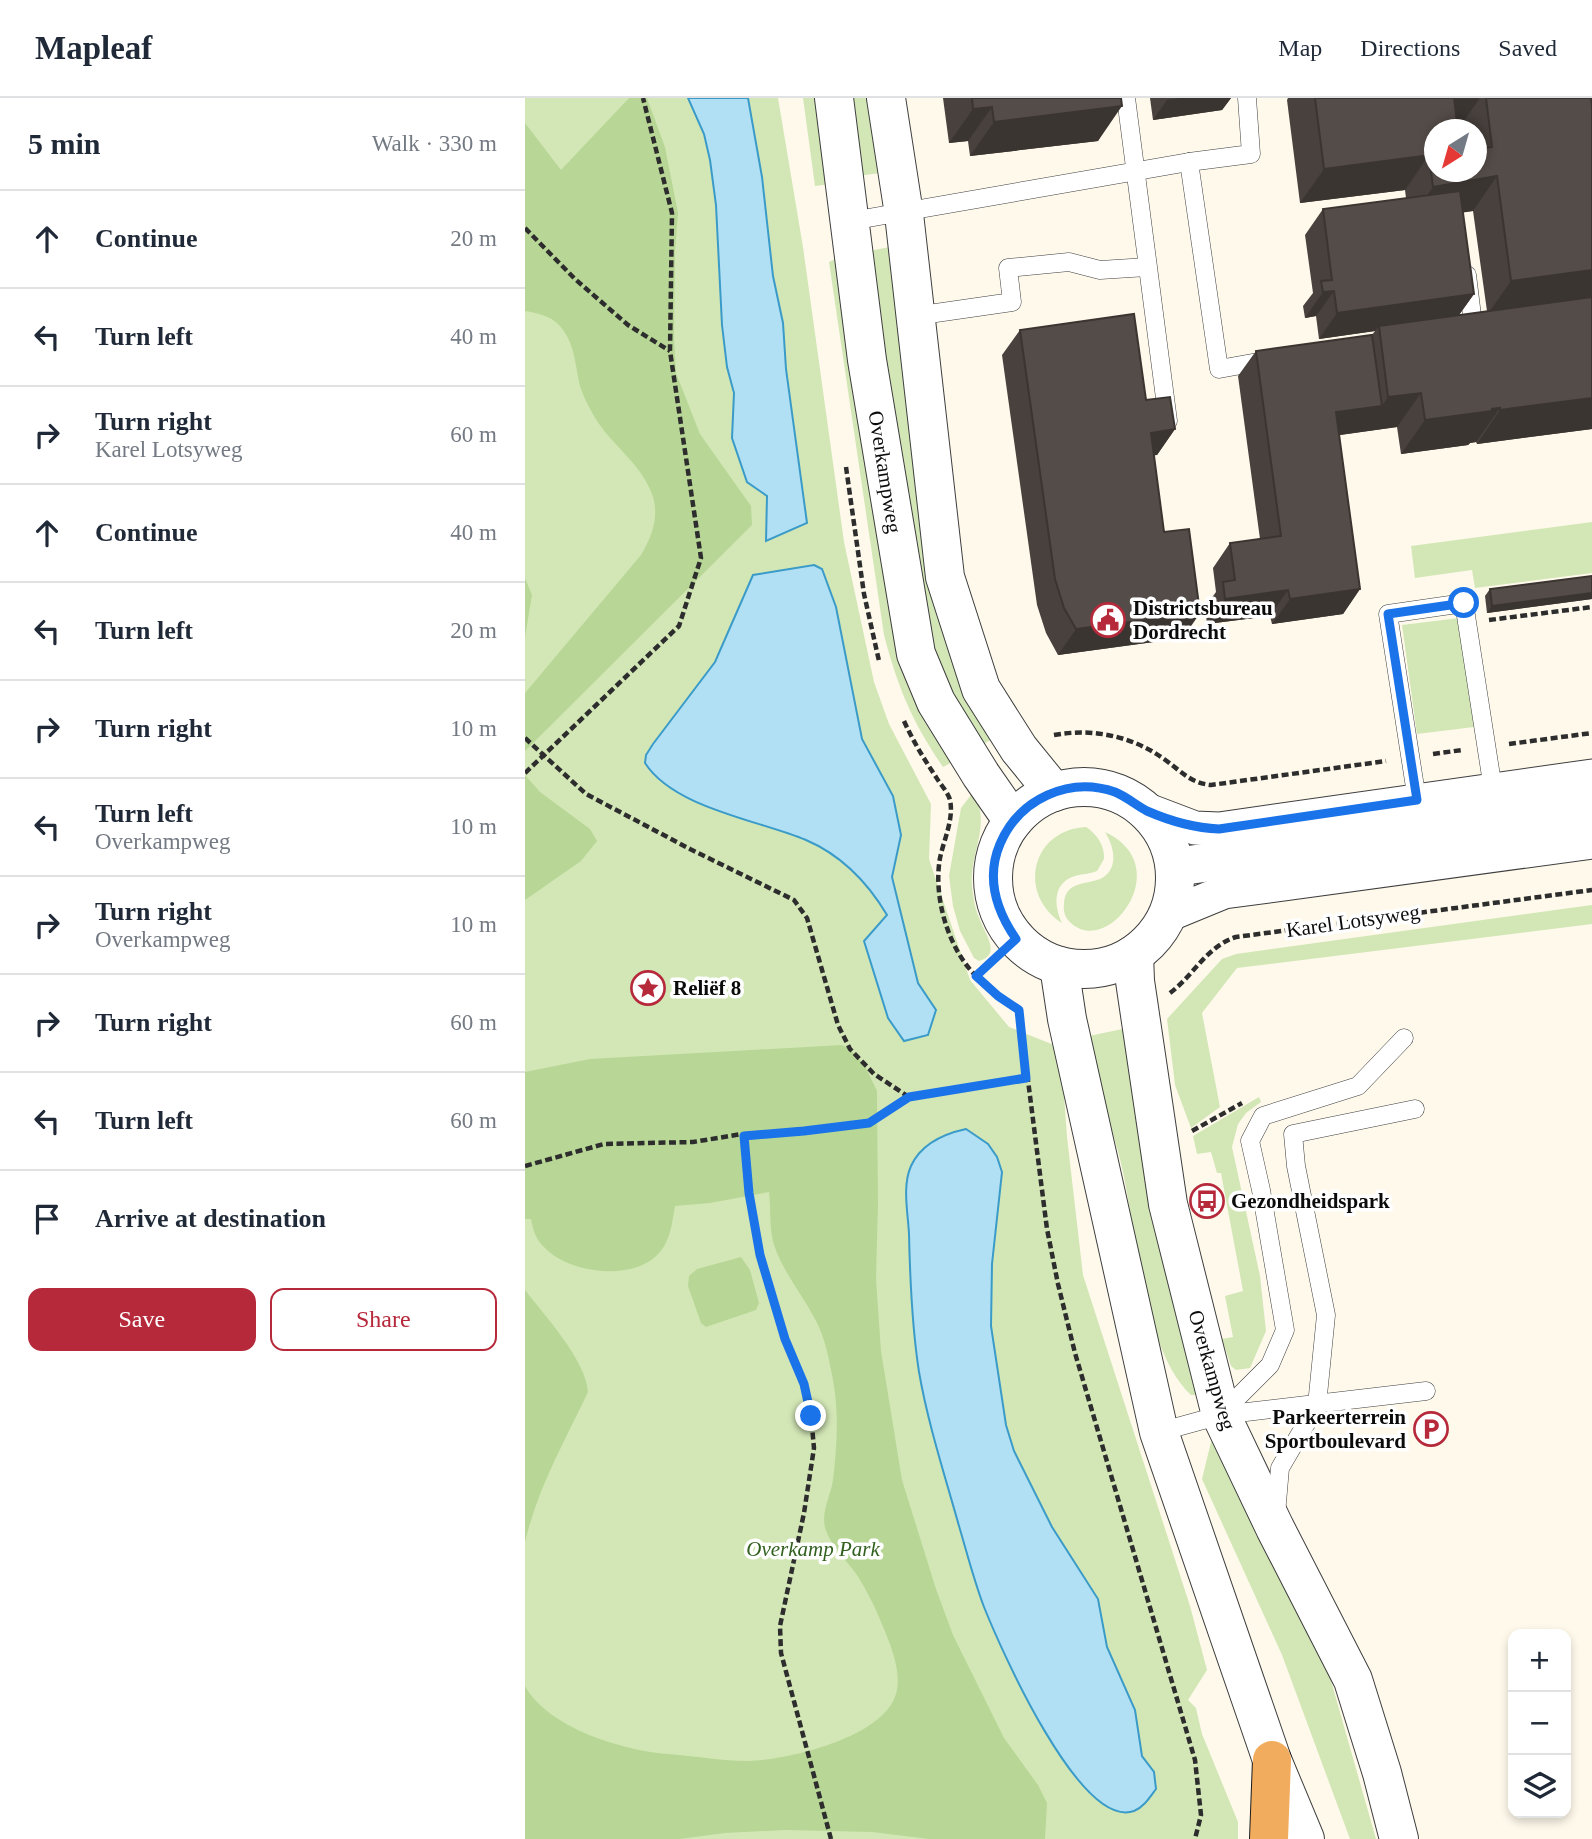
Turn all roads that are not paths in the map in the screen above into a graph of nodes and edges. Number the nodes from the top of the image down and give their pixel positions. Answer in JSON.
{"nodes":[{"id":1,"x":834,"y":98,"type":"edge"},
{"id":2,"x":886,"y":98,"type":"edge"},
{"id":3,"x":1126,"y":98,"type":"edge"},
{"id":4,"x":1247,"y":98,"type":"edge"},
{"id":5,"x":1189,"y":162,"type":"junction"},
{"id":6,"x":1136,"y":172,"type":"junction"},
{"id":7,"x":904,"y":214,"type":"junction"},
{"id":8,"x":851,"y":221,"type":"junction"},
{"id":9,"x":1464,"y":254,"type":"edge"},
{"id":10,"x":1147,"y":267,"type":"junction"},
{"id":11,"x":915,"y":316,"type":"junction"},
{"id":12,"x":1446,"y":328,"type":"edge"},
{"id":13,"x":1286,"y":357,"type":"edge"},
{"id":14,"x":1168,"y":421,"type":"edge"},
{"id":15,"x":1592,"y":776,"type":"edge"},
{"id":16,"x":1493,"y":789,"type":"junction"},
{"id":17,"x":1053,"y":792,"type":"junction"},
{"id":18,"x":1417,"y":800,"type":"junction"},
{"id":19,"x":1592,"y":808,"type":"edge"},
{"id":20,"x":1145,"y":810,"type":"junction"},
{"id":21,"x":1013,"y":821,"type":"junction"},
{"id":22,"x":1592,"y":842,"type":"edge"},
{"id":23,"x":1175,"y":867,"type":"junction"},
{"id":24,"x":1168,"y":915,"type":"junction"},
{"id":25,"x":1134,"y":955,"type":"junction"},
{"id":26,"x":1059,"y":966,"type":"junction"},
{"id":27,"x":1404,"y":1038,"type":"dead end"},
{"id":28,"x":1415,"y":1109,"type":"dead end"},
{"id":29,"x":1426,"y":1391,"type":"dead end"},
{"id":30,"x":1317,"y":1405,"type":"junction"},
{"id":31,"x":1221,"y":1415,"type":"junction"},
{"id":32,"x":1159,"y":1432,"type":"junction"},
{"id":33,"x":1275,"y":1528,"type":"junction"},
{"id":34,"x":1272,"y":1760,"type":"junction"},
{"id":35,"x":1269,"y":1839,"type":"edge"},
{"id":36,"x":1305,"y":1839,"type":"edge"},
{"id":37,"x":1399,"y":1839,"type":"edge"}],
"edges":[{"from":1,"to":8,"type":"street","name":"Overkampweg"},
{"from":2,"to":7,"type":"street"},
{"from":3,"to":6,"type":"lane"},
{"from":4,"to":5,"type":"lane"},
{"from":5,"to":6,"type":"lane"},
{"from":5,"to":13,"type":"lane"},
{"from":6,"to":7,"type":"lane"},
{"from":6,"to":10,"type":"lane"},
{"from":7,"to":8,"type":"lane"},
{"from":7,"to":11,"type":"street"},
{"from":8,"to":21,"type":"street","name":"Overkampweg"},
{"from":9,"to":12,"type":"lane"},
{"from":10,"to":11,"type":"lane"},
{"from":10,"to":14,"type":"lane"},
{"from":11,"to":17,"type":"street"},
{"from":15,"to":16,"type":"street"},
{"from":16,"to":18,"type":"street"},
{"from":16,"to":18,"type":"lane"},
{"from":17,"to":20,"type":"street"},
{"from":17,"to":21,"type":"street"},
{"from":18,"to":20,"type":"street"},
{"from":19,"to":23,"type":"street"},
{"from":20,"to":23,"type":"street"},
{"from":21,"to":26,"type":"street"},
{"from":22,"to":24,"type":"street"},
{"from":23,"to":24,"type":"street"},
{"from":24,"to":25,"type":"street"},
{"from":25,"to":26,"type":"street"},
{"from":25,"to":31,"type":"street","name":"Overkampweg"},
{"from":26,"to":32,"type":"street"},
{"from":27,"to":31,"type":"lane"},
{"from":28,"to":30,"type":"lane"},
{"from":29,"to":30,"type":"lane"},
{"from":30,"to":31,"type":"lane"},
{"from":30,"to":33,"type":"lane"},
{"from":31,"to":32,"type":"lane"},
{"from":31,"to":33,"type":"street","name":"Overkampweg"},
{"from":32,"to":34,"type":"street"},
{"from":33,"to":37,"type":"street","name":"Overkampweg"},
{"from":34,"to":35,"type":"highway"},
{"from":34,"to":36,"type":"street"}]}
